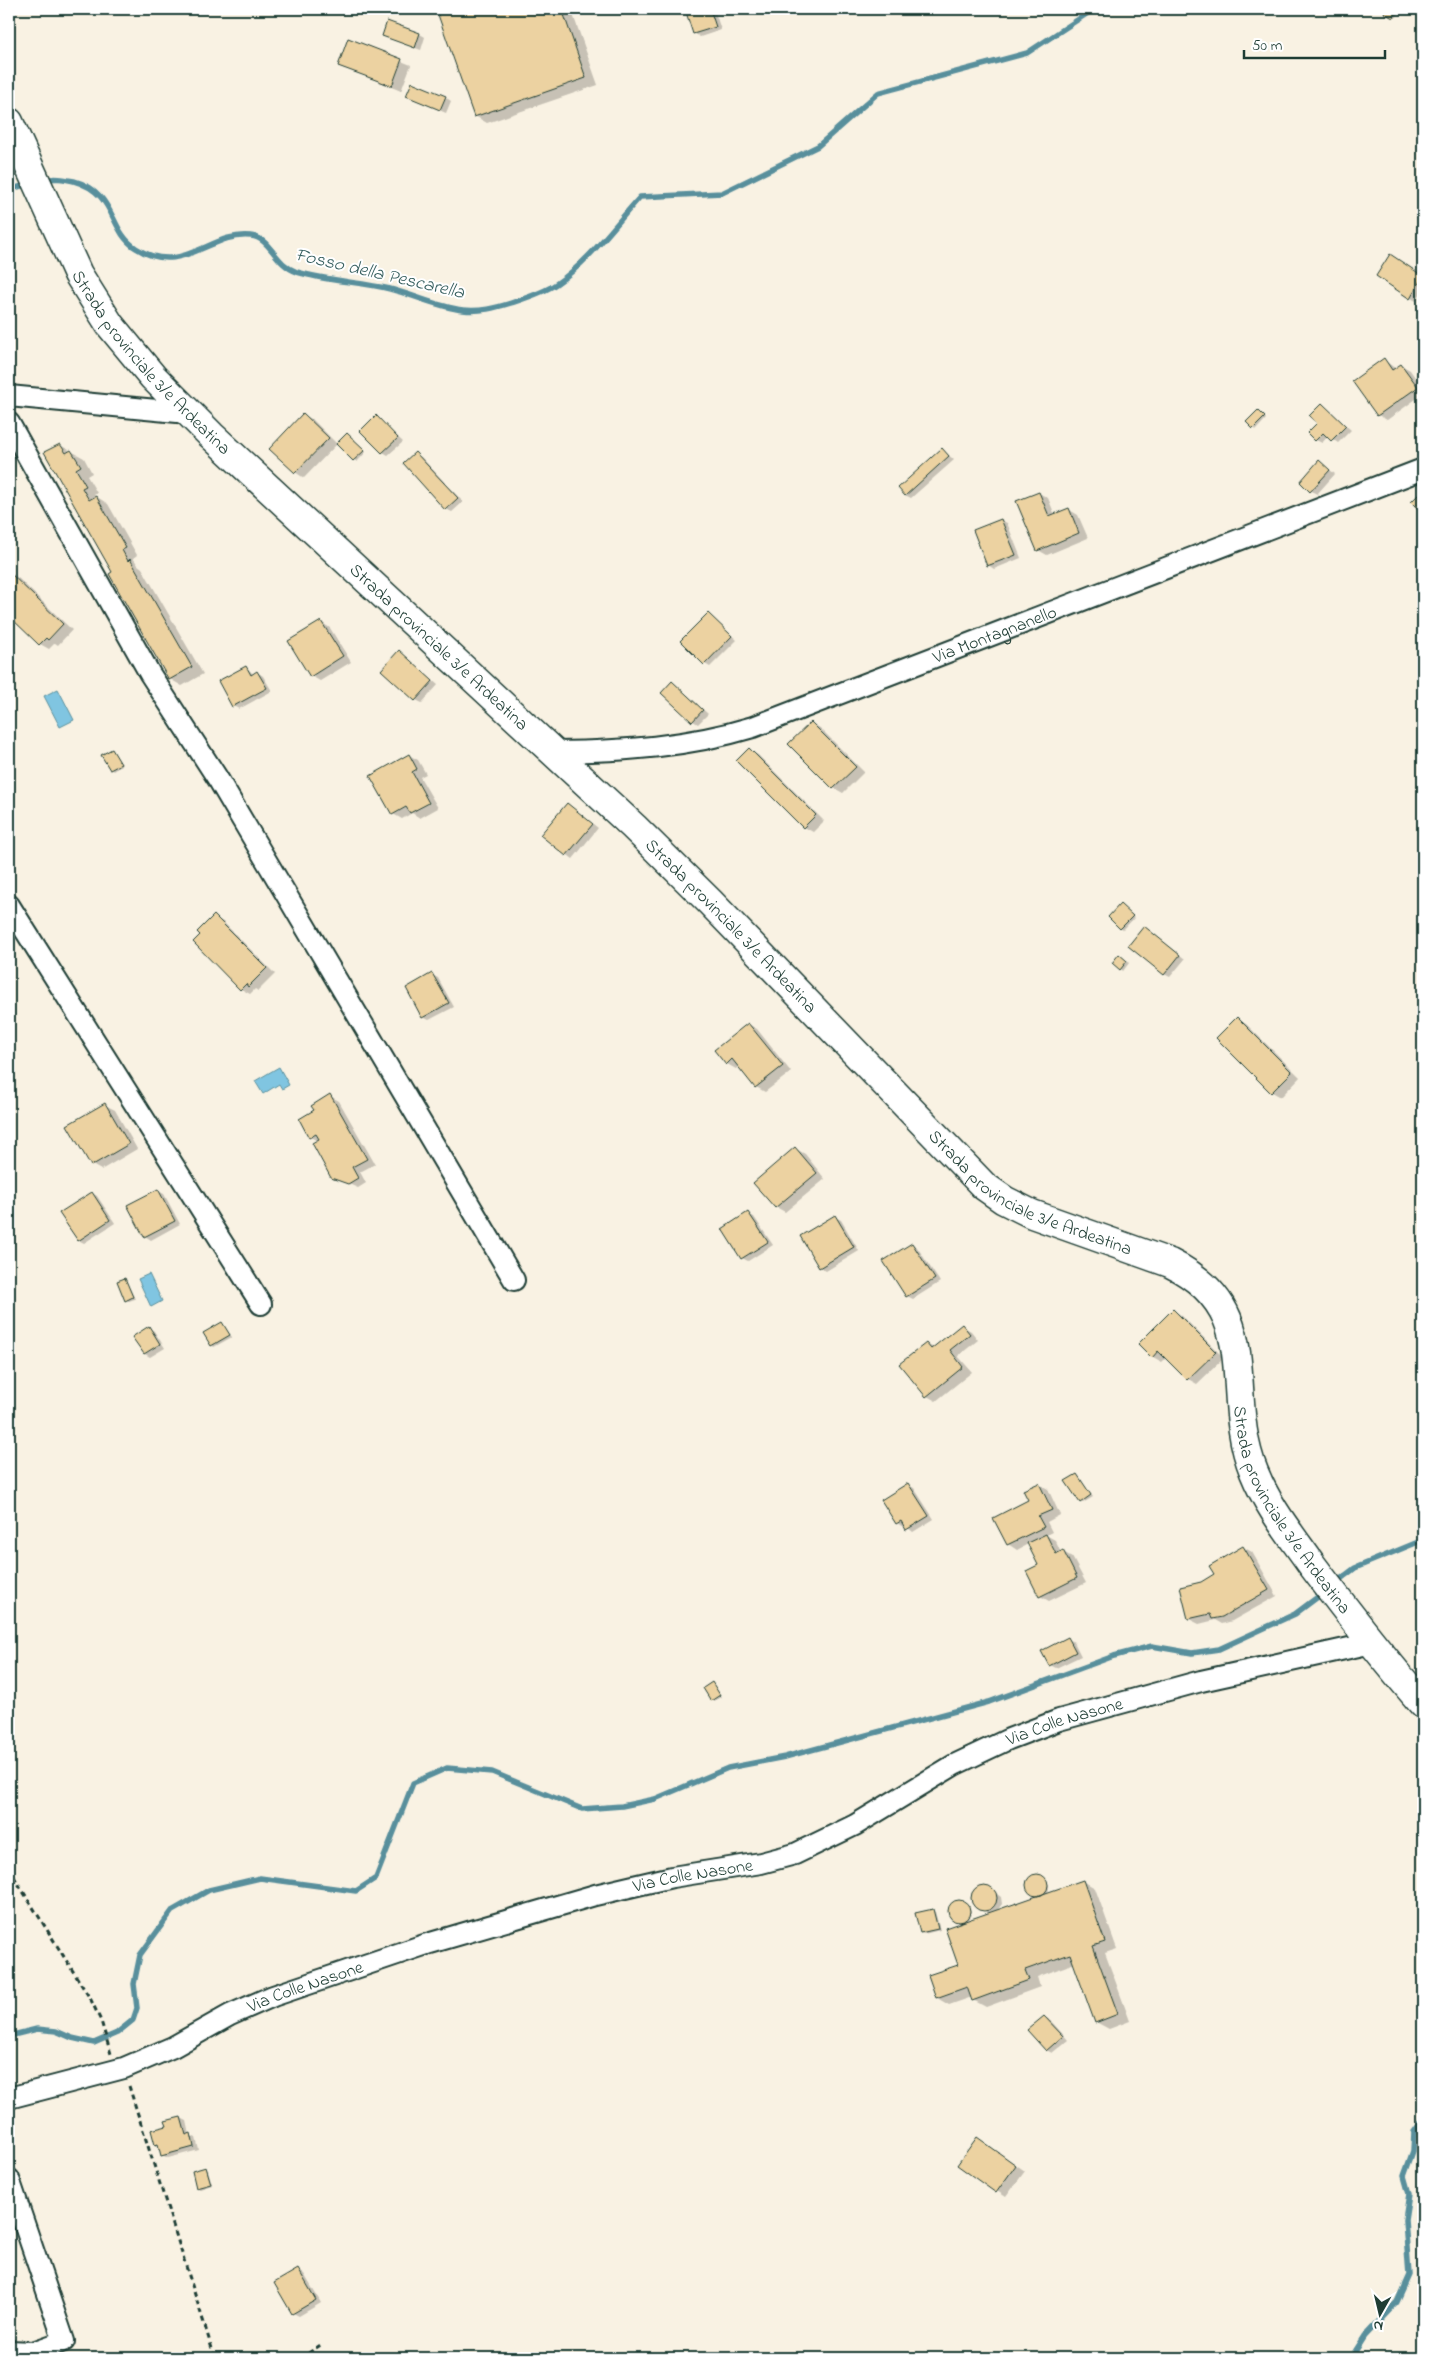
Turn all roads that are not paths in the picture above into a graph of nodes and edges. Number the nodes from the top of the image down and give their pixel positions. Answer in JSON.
{"nodes":[{"id":1,"x":9,"y":122,"type":"edge"},
{"id":2,"x":9,"y":396,"type":"edge"},
{"id":3,"x":188,"y":413,"type":"junction"},
{"id":4,"x":9,"y":423,"type":"edge"},
{"id":5,"x":1423,"y":469,"type":"edge"},
{"id":6,"x":555,"y":752,"type":"junction"},
{"id":7,"x":9,"y":905,"type":"edge"},
{"id":8,"x":514,"y":1280,"type":"dead end"},
{"id":9,"x":261,"y":1304,"type":"dead end"},
{"id":10,"x":1372,"y":1643,"type":"junction"},
{"id":11,"x":1423,"y":1704,"type":"edge"},
{"id":12,"x":9,"y":2098,"type":"edge"},
{"id":13,"x":9,"y":2179,"type":"edge"},
{"id":14,"x":9,"y":2351,"type":"edge"}],
"edges":[{"from":1,"to":3,"type":"main road","name":"Strada provinciale 3/e Ardeatina"},
{"from":2,"to":3,"type":"street"},
{"from":3,"to":6,"type":"main road","name":"Strada provinciale 3/e Ardeatina"},
{"from":4,"to":8,"type":"street"},
{"from":5,"to":6,"type":"street","name":"Via Montagnanello"},
{"from":6,"to":10,"type":"main road","name":"Strada provinciale 3/e Ardeatina"},
{"from":7,"to":9,"type":"street"},
{"from":10,"to":11,"type":"main road","name":"Strada provinciale 3/e Ardeatina"},
{"from":10,"to":12,"type":"street","name":"Via Colle Nasone"},
{"from":13,"to":14,"type":"street"}]}
